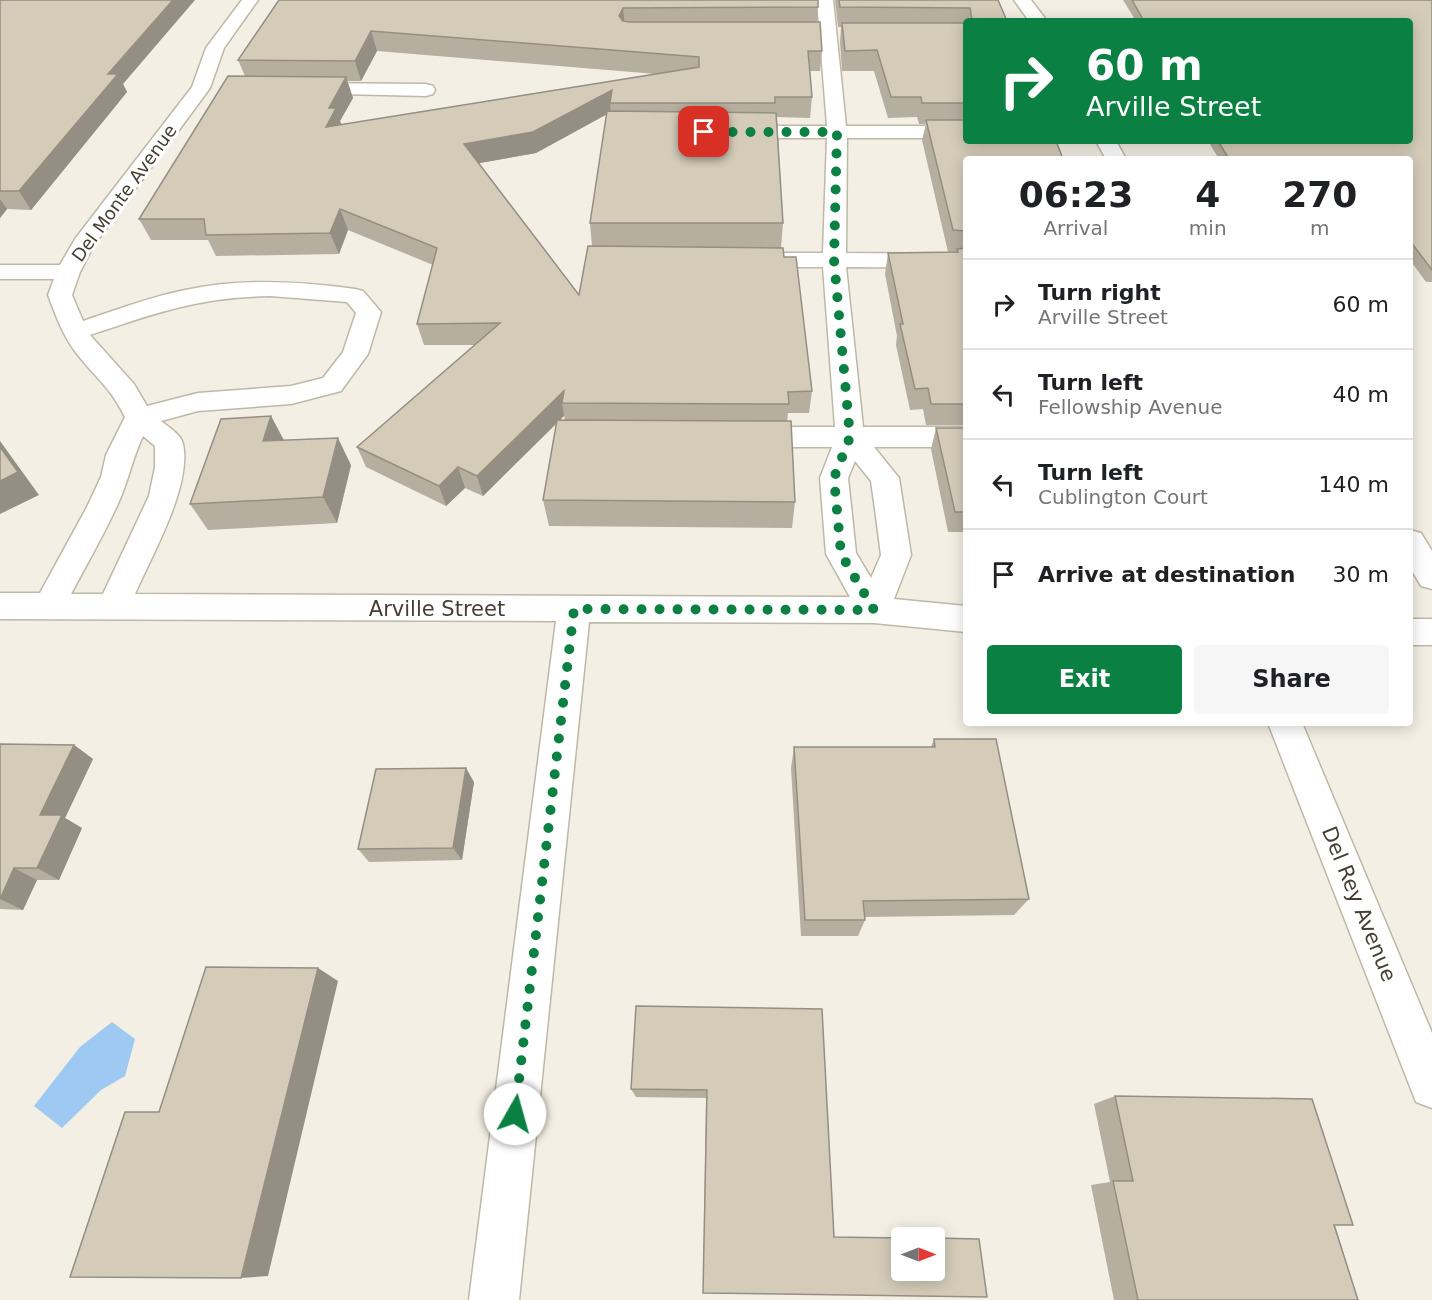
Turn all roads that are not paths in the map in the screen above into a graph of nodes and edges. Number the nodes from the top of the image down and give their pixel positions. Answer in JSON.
{"nodes":[{"id":1,"x":250,"y":0,"type":"edge"},
{"id":2,"x":825,"y":0,"type":"edge"},
{"id":3,"x":1022,"y":0,"type":"edge"},
{"id":4,"x":1036,"y":18,"type":"edge"},
{"id":5,"x":806,"y":35,"type":"edge"},
{"id":6,"x":835,"y":35,"type":"junction"},
{"id":7,"x":201,"y":88,"type":"junction"},
{"id":8,"x":225,"y":88,"type":"edge"},
{"id":9,"x":284,"y":89,"type":"edge"},
{"id":10,"x":426,"y":90,"type":"dead end"},
{"id":11,"x":708,"y":132,"type":"edge"},
{"id":12,"x":837,"y":132,"type":"junction"},
{"id":13,"x":963,"y":132,"type":"edge"},
{"id":14,"x":726,"y":260,"type":"edge"},
{"id":15,"x":834,"y":260,"type":"junction"},
{"id":16,"x":963,"y":261,"type":"edge"},
{"id":17,"x":0,"y":272,"type":"edge"},
{"id":18,"x":68,"y":272,"type":"junction"},
{"id":19,"x":75,"y":332,"type":"junction"},
{"id":20,"x":139,"y":417,"type":"junction"},
{"id":21,"x":720,"y":437,"type":"edge"},
{"id":22,"x":850,"y":437,"type":"junction"},
{"id":23,"x":963,"y":437,"type":"edge"},
{"id":24,"x":837,"y":508,"type":"junction"},
{"id":25,"x":890,"y":509,"type":"junction"},
{"id":26,"x":1413,"y":546,"type":"edge"},
{"id":27,"x":1432,"y":577,"type":"edge"},
{"id":28,"x":1413,"y":588,"type":"edge"},
{"id":29,"x":1432,"y":588,"type":"edge"},
{"id":30,"x":963,"y":599,"type":"edge"},
{"id":31,"x":0,"y":606,"type":"edge"},
{"id":32,"x":49,"y":606,"type":"junction"},
{"id":33,"x":113,"y":607,"type":"junction"},
{"id":34,"x":574,"y":609,"type":"junction"},
{"id":35,"x":874,"y":610,"type":"junction"},
{"id":36,"x":963,"y":619,"type":"edge"},
{"id":37,"x":1413,"y":632,"type":"edge"},
{"id":38,"x":1432,"y":632,"type":"edge"},
{"id":39,"x":1286,"y":726,"type":"edge"},
{"id":40,"x":1432,"y":1086,"type":"edge"},
{"id":41,"x":494,"y":1300,"type":"edge"}],
"edges":[{"from":1,"to":7,"type":"street","name":"Del Monte Avenue"},
{"from":2,"to":6,"type":"street"},
{"from":3,"to":4,"type":"street"},
{"from":5,"to":6,"type":"street"},
{"from":6,"to":12,"type":"street"},
{"from":7,"to":8,"type":"street"},
{"from":7,"to":18,"type":"street","name":"Del Monte Avenue"},
{"from":9,"to":10,"type":"street"},
{"from":11,"to":12,"type":"street"},
{"from":12,"to":13,"type":"street"},
{"from":12,"to":15,"type":"street"},
{"from":14,"to":15,"type":"street"},
{"from":15,"to":16,"type":"street"},
{"from":15,"to":22,"type":"street"},
{"from":17,"to":18,"type":"street"},
{"from":18,"to":19,"type":"street","name":"Del Monte Avenue"},
{"from":19,"to":20,"type":"street","name":"Del Monte Avenue"},
{"from":19,"to":20,"type":"street"},
{"from":20,"to":32,"type":"street"},
{"from":20,"to":33,"type":"street","name":"Del Monte Avenue"},
{"from":21,"to":22,"type":"street"},
{"from":22,"to":23,"type":"street"},
{"from":22,"to":24,"type":"street"},
{"from":22,"to":25,"type":"street"},
{"from":24,"to":25,"type":"street"},
{"from":24,"to":35,"type":"street"},
{"from":25,"to":35,"type":"street"},
{"from":26,"to":27,"type":"street"},
{"from":28,"to":29,"type":"street"},
{"from":30,"to":35,"type":"street","name":"Arville Street"},
{"from":31,"to":32,"type":"street","name":"Arville Street"},
{"from":32,"to":33,"type":"street","name":"Arville Street"},
{"from":33,"to":34,"type":"street","name":"Arville Street"},
{"from":34,"to":35,"type":"street","name":"Arville Street"},
{"from":34,"to":41,"type":"street"},
{"from":35,"to":36,"type":"street","name":"Arville Street"},
{"from":37,"to":38,"type":"street"},
{"from":39,"to":40,"type":"street","name":"Del Rey Avenue"}]}
